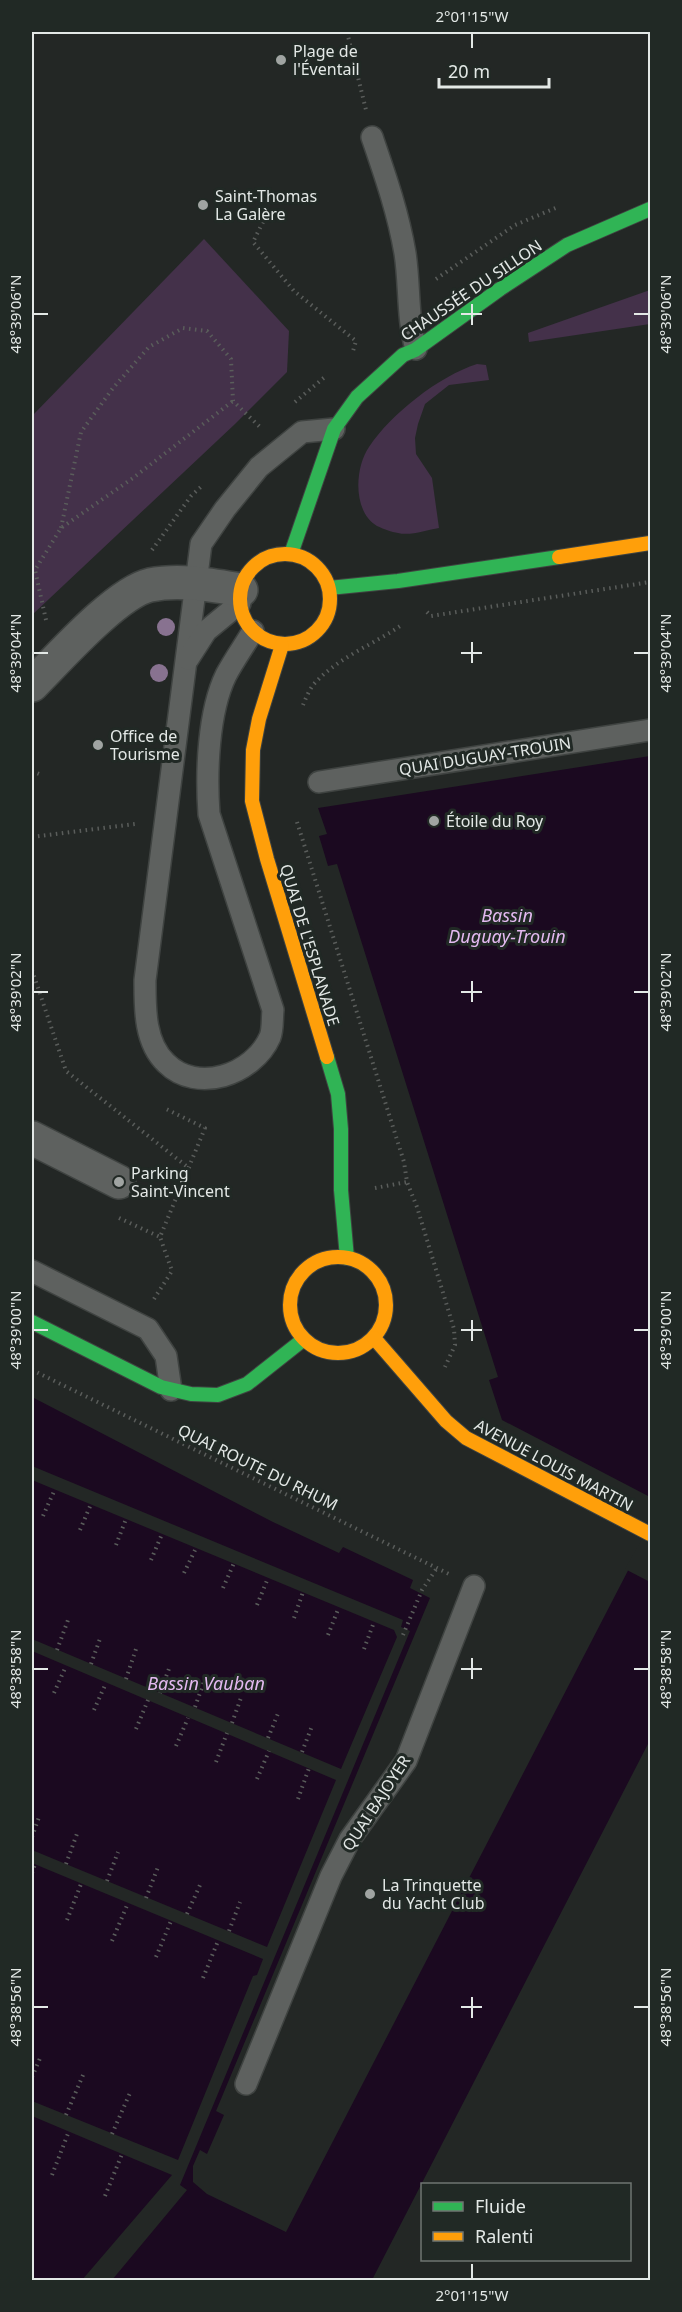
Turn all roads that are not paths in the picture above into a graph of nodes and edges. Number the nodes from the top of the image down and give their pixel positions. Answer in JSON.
{"nodes":[{"id":1,"x":372,"y":137,"type":"road end"},
{"id":2,"x":651,"y":209,"type":"edge"},
{"id":3,"x":416,"y":349,"type":"junction"},
{"id":4,"x":334,"y":429,"type":"junction"},
{"id":5,"x":651,"y":543,"type":"edge"},
{"id":6,"x":291,"y":554,"type":"junction"},
{"id":7,"x":195,"y":583,"type":"junction"},
{"id":8,"x":329,"y":588,"type":"junction"},
{"id":9,"x":241,"y":596,"type":"junction"},
{"id":10,"x":253,"y":631,"type":"junction"},
{"id":11,"x":282,"y":645,"type":"junction"},
{"id":12,"x":185,"y":665,"type":"junction"},
{"id":13,"x":32,"y":685,"type":"edge"},
{"id":14,"x":651,"y":730,"type":"edge"},
{"id":15,"x":319,"y":782,"type":"dead end"},
{"id":16,"x":32,"y":1138,"type":"edge"},
{"id":17,"x":119,"y":1182,"type":"dead end"},
{"id":18,"x":346,"y":1258,"type":"junction"},
{"id":19,"x":32,"y":1271,"type":"edge"},
{"id":20,"x":32,"y":1322,"type":"edge"},
{"id":21,"x":374,"y":1338,"type":"junction"},
{"id":22,"x":304,"y":1339,"type":"junction"},
{"id":23,"x":171,"y":1390,"type":"junction"},
{"id":24,"x":651,"y":1534,"type":"edge"},
{"id":25,"x":474,"y":1586,"type":"road end"},
{"id":26,"x":246,"y":2084,"type":"dead end"}],
"edges":[{"from":1,"to":3,"type":"lane"},
{"from":2,"to":3,"type":"main road","name":"CHAUSSÉE DU SILLON"},
{"from":3,"to":4,"type":"main road","name":"CHAUSSÉE DU SILLON"},
{"from":4,"to":6,"type":"main road","name":"CHAUSSÉE DU SILLON"},
{"from":4,"to":7,"type":"lane"},
{"from":5,"to":8,"type":"main road"},
{"from":6,"to":8,"type":"main road"},
{"from":6,"to":9,"type":"main road"},
{"from":7,"to":9,"type":"street"},
{"from":7,"to":12,"type":"lane"},
{"from":7,"to":13,"type":"street"},
{"from":8,"to":11,"type":"main road"},
{"from":9,"to":10,"type":"main road"},
{"from":9,"to":12,"type":"lane"},
{"from":10,"to":11,"type":"main road"},
{"from":10,"to":12,"type":"lane"},
{"from":11,"to":18,"type":"main road","name":"QUAI DE L'ESPLANADE"},
{"from":14,"to":15,"type":"lane","name":"QUAI DUGUAY-TROUIN"},
{"from":16,"to":17,"type":"street"},
{"from":18,"to":21,"type":"main road"},
{"from":18,"to":22,"type":"main road"},
{"from":19,"to":23,"type":"lane"},
{"from":20,"to":23,"type":"main road"},
{"from":21,"to":22,"type":"main road"},
{"from":21,"to":24,"type":"main road","name":"AVENUE LOUIS MARTIN"},
{"from":22,"to":23,"type":"main road"},
{"from":25,"to":26,"type":"lane","name":"QUAI BAJOYER"}]}
